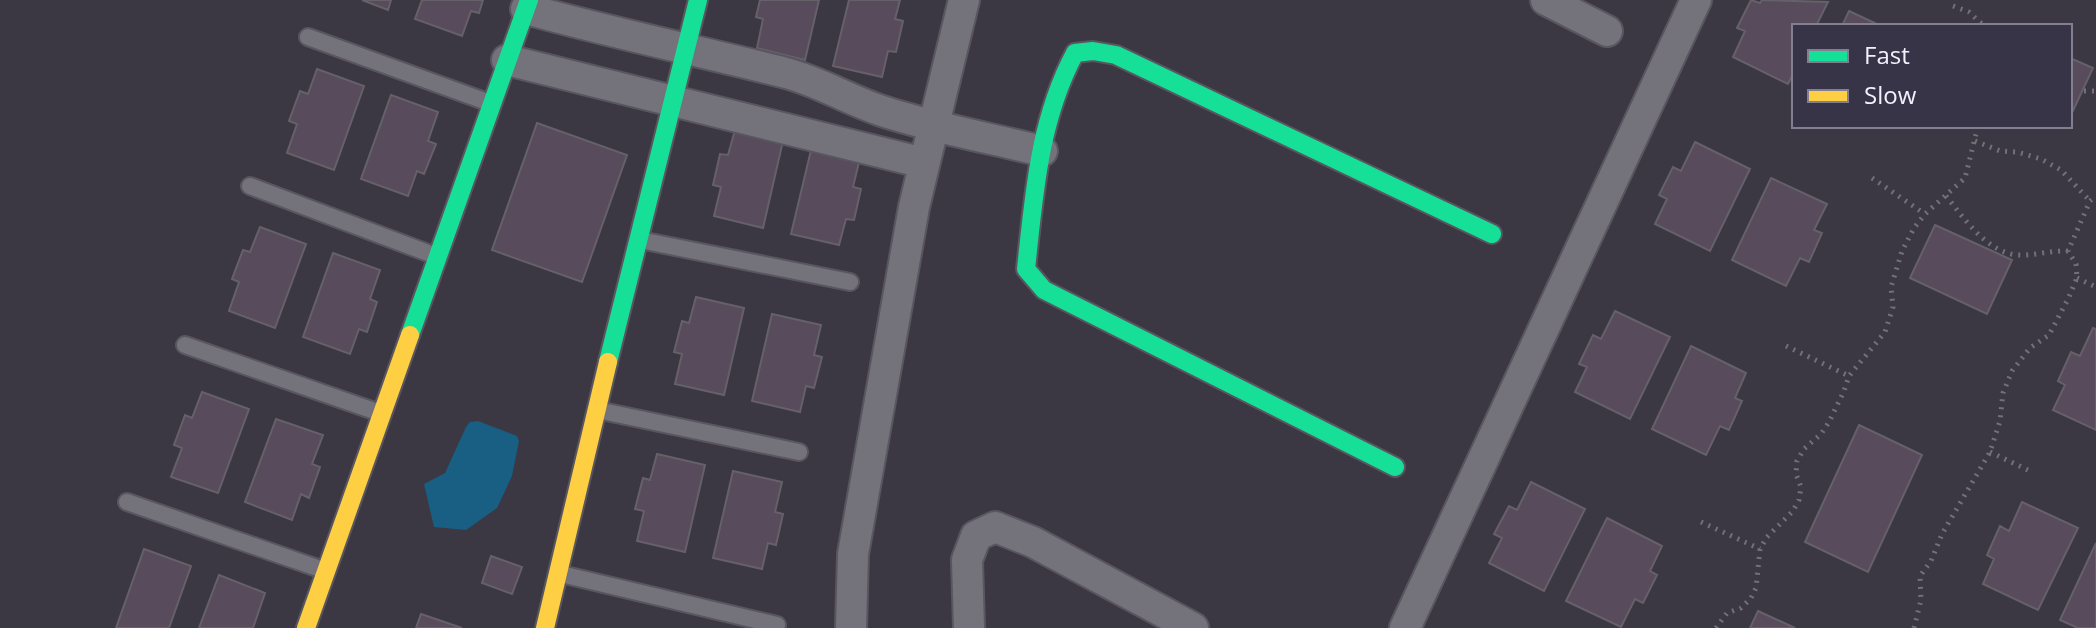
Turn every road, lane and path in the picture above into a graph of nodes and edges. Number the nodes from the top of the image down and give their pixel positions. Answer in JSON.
{"nodes":[{"id":1,"x":698,"y":0,"type":"edge"},
{"id":2,"x":964,"y":0,"type":"edge"},
{"id":3,"x":1546,"y":0,"type":"edge"},
{"id":4,"x":1696,"y":0,"type":"edge"},
{"id":5,"x":527,"y":5,"type":"edge"},
{"id":6,"x":1953,"y":6,"type":"dead end"},
{"id":7,"x":1982,"y":24,"type":"edge"},
{"id":8,"x":1607,"y":31,"type":"dead end"},
{"id":9,"x":308,"y":37,"type":"dead end"},
{"id":10,"x":686,"y":50,"type":"junction"},
{"id":11,"x":507,"y":60,"type":"junction"},
{"id":12,"x":2084,"y":91,"type":"dead end"},
{"id":13,"x":2096,"y":91,"type":"edge"},
{"id":14,"x":672,"y":103,"type":"junction"},
{"id":15,"x":492,"y":104,"type":"junction"},
{"id":16,"x":934,"y":124,"type":"junction"},
{"id":17,"x":1978,"y":128,"type":"edge"},
{"id":18,"x":1975,"y":141,"type":"junction"},
{"id":19,"x":1042,"y":151,"type":"junction"},
{"id":20,"x":924,"y":163,"type":"junction"},
{"id":21,"x":1872,"y":178,"type":"dead end"},
{"id":22,"x":250,"y":186,"type":"dead end"},
{"id":23,"x":1946,"y":196,"type":"junction"},
{"id":24,"x":2093,"y":199,"type":"edge"},
{"id":25,"x":1925,"y":214,"type":"junction"},
{"id":26,"x":1492,"y":234,"type":"dead end"},
{"id":27,"x":638,"y":239,"type":"junction"},
{"id":28,"x":2068,"y":251,"type":"junction"},
{"id":29,"x":437,"y":256,"type":"junction"},
{"id":30,"x":2077,"y":278,"type":"junction"},
{"id":31,"x":850,"y":282,"type":"dead end"},
{"id":32,"x":2096,"y":287,"type":"edge"},
{"id":33,"x":185,"y":345,"type":"dead end"},
{"id":34,"x":1786,"y":346,"type":"dead end"},
{"id":35,"x":1849,"y":376,"type":"junction"},
{"id":36,"x":597,"y":410,"type":"junction"},
{"id":37,"x":381,"y":414,"type":"junction"},
{"id":38,"x":799,"y":452,"type":"dead end"},
{"id":39,"x":1990,"y":452,"type":"junction"},
{"id":40,"x":1395,"y":467,"type":"dead end"},
{"id":41,"x":2032,"y":472,"type":"dead end"},
{"id":42,"x":127,"y":502,"type":"dead end"},
{"id":43,"x":1701,"y":522,"type":"dead end"},
{"id":44,"x":1760,"y":549,"type":"junction"},
{"id":45,"x":326,"y":571,"type":"junction"},
{"id":46,"x":559,"y":574,"type":"junction"},
{"id":47,"x":777,"y":625,"type":"dead end"},
{"id":48,"x":1917,"y":627,"type":"edge"},
{"id":49,"x":306,"y":628,"type":"edge"},
{"id":50,"x":545,"y":628,"type":"edge"},
{"id":51,"x":851,"y":628,"type":"edge"},
{"id":52,"x":969,"y":628,"type":"edge"},
{"id":53,"x":1193,"y":628,"type":"edge"},
{"id":54,"x":1405,"y":628,"type":"edge"},
{"id":55,"x":1716,"y":628,"type":"edge"}],
"edges":[{"from":1,"to":10,"type":"street"},
{"from":2,"to":16,"type":"street"},
{"from":3,"to":8,"type":"street"},
{"from":4,"to":54,"type":"street"},
{"from":5,"to":10,"type":"street"},
{"from":5,"to":11,"type":"street"},
{"from":6,"to":7,"type":"path"},
{"from":9,"to":15,"type":"lane"},
{"from":10,"to":14,"type":"street"},
{"from":10,"to":16,"type":"street"},
{"from":11,"to":14,"type":"street"},
{"from":11,"to":15,"type":"street"},
{"from":12,"to":13,"type":"path"},
{"from":14,"to":20,"type":"street"},
{"from":14,"to":27,"type":"street"},
{"from":15,"to":29,"type":"street"},
{"from":16,"to":19,"type":"street"},
{"from":16,"to":20,"type":"street"},
{"from":17,"to":18,"type":"path"},
{"from":18,"to":23,"type":"path"},
{"from":18,"to":24,"type":"path"},
{"from":19,"to":26,"type":"street"},
{"from":19,"to":40,"type":"street"},
{"from":20,"to":51,"type":"street"},
{"from":21,"to":25,"type":"path"},
{"from":22,"to":29,"type":"lane"},
{"from":23,"to":25,"type":"path"},
{"from":23,"to":28,"type":"path"},
{"from":24,"to":28,"type":"path"},
{"from":25,"to":35,"type":"path"},
{"from":27,"to":31,"type":"lane"},
{"from":27,"to":36,"type":"street"},
{"from":28,"to":30,"type":"path"},
{"from":29,"to":37,"type":"street"},
{"from":30,"to":32,"type":"path"},
{"from":30,"to":39,"type":"path"},
{"from":33,"to":37,"type":"lane"},
{"from":34,"to":35,"type":"path"},
{"from":35,"to":44,"type":"path"},
{"from":36,"to":38,"type":"lane"},
{"from":36,"to":46,"type":"street"},
{"from":37,"to":45,"type":"street"},
{"from":39,"to":41,"type":"path"},
{"from":39,"to":48,"type":"path"},
{"from":42,"to":45,"type":"lane"},
{"from":43,"to":44,"type":"path"},
{"from":44,"to":55,"type":"path"},
{"from":45,"to":49,"type":"street"},
{"from":46,"to":47,"type":"lane"},
{"from":46,"to":50,"type":"street"},
{"from":52,"to":53,"type":"street"}]}
